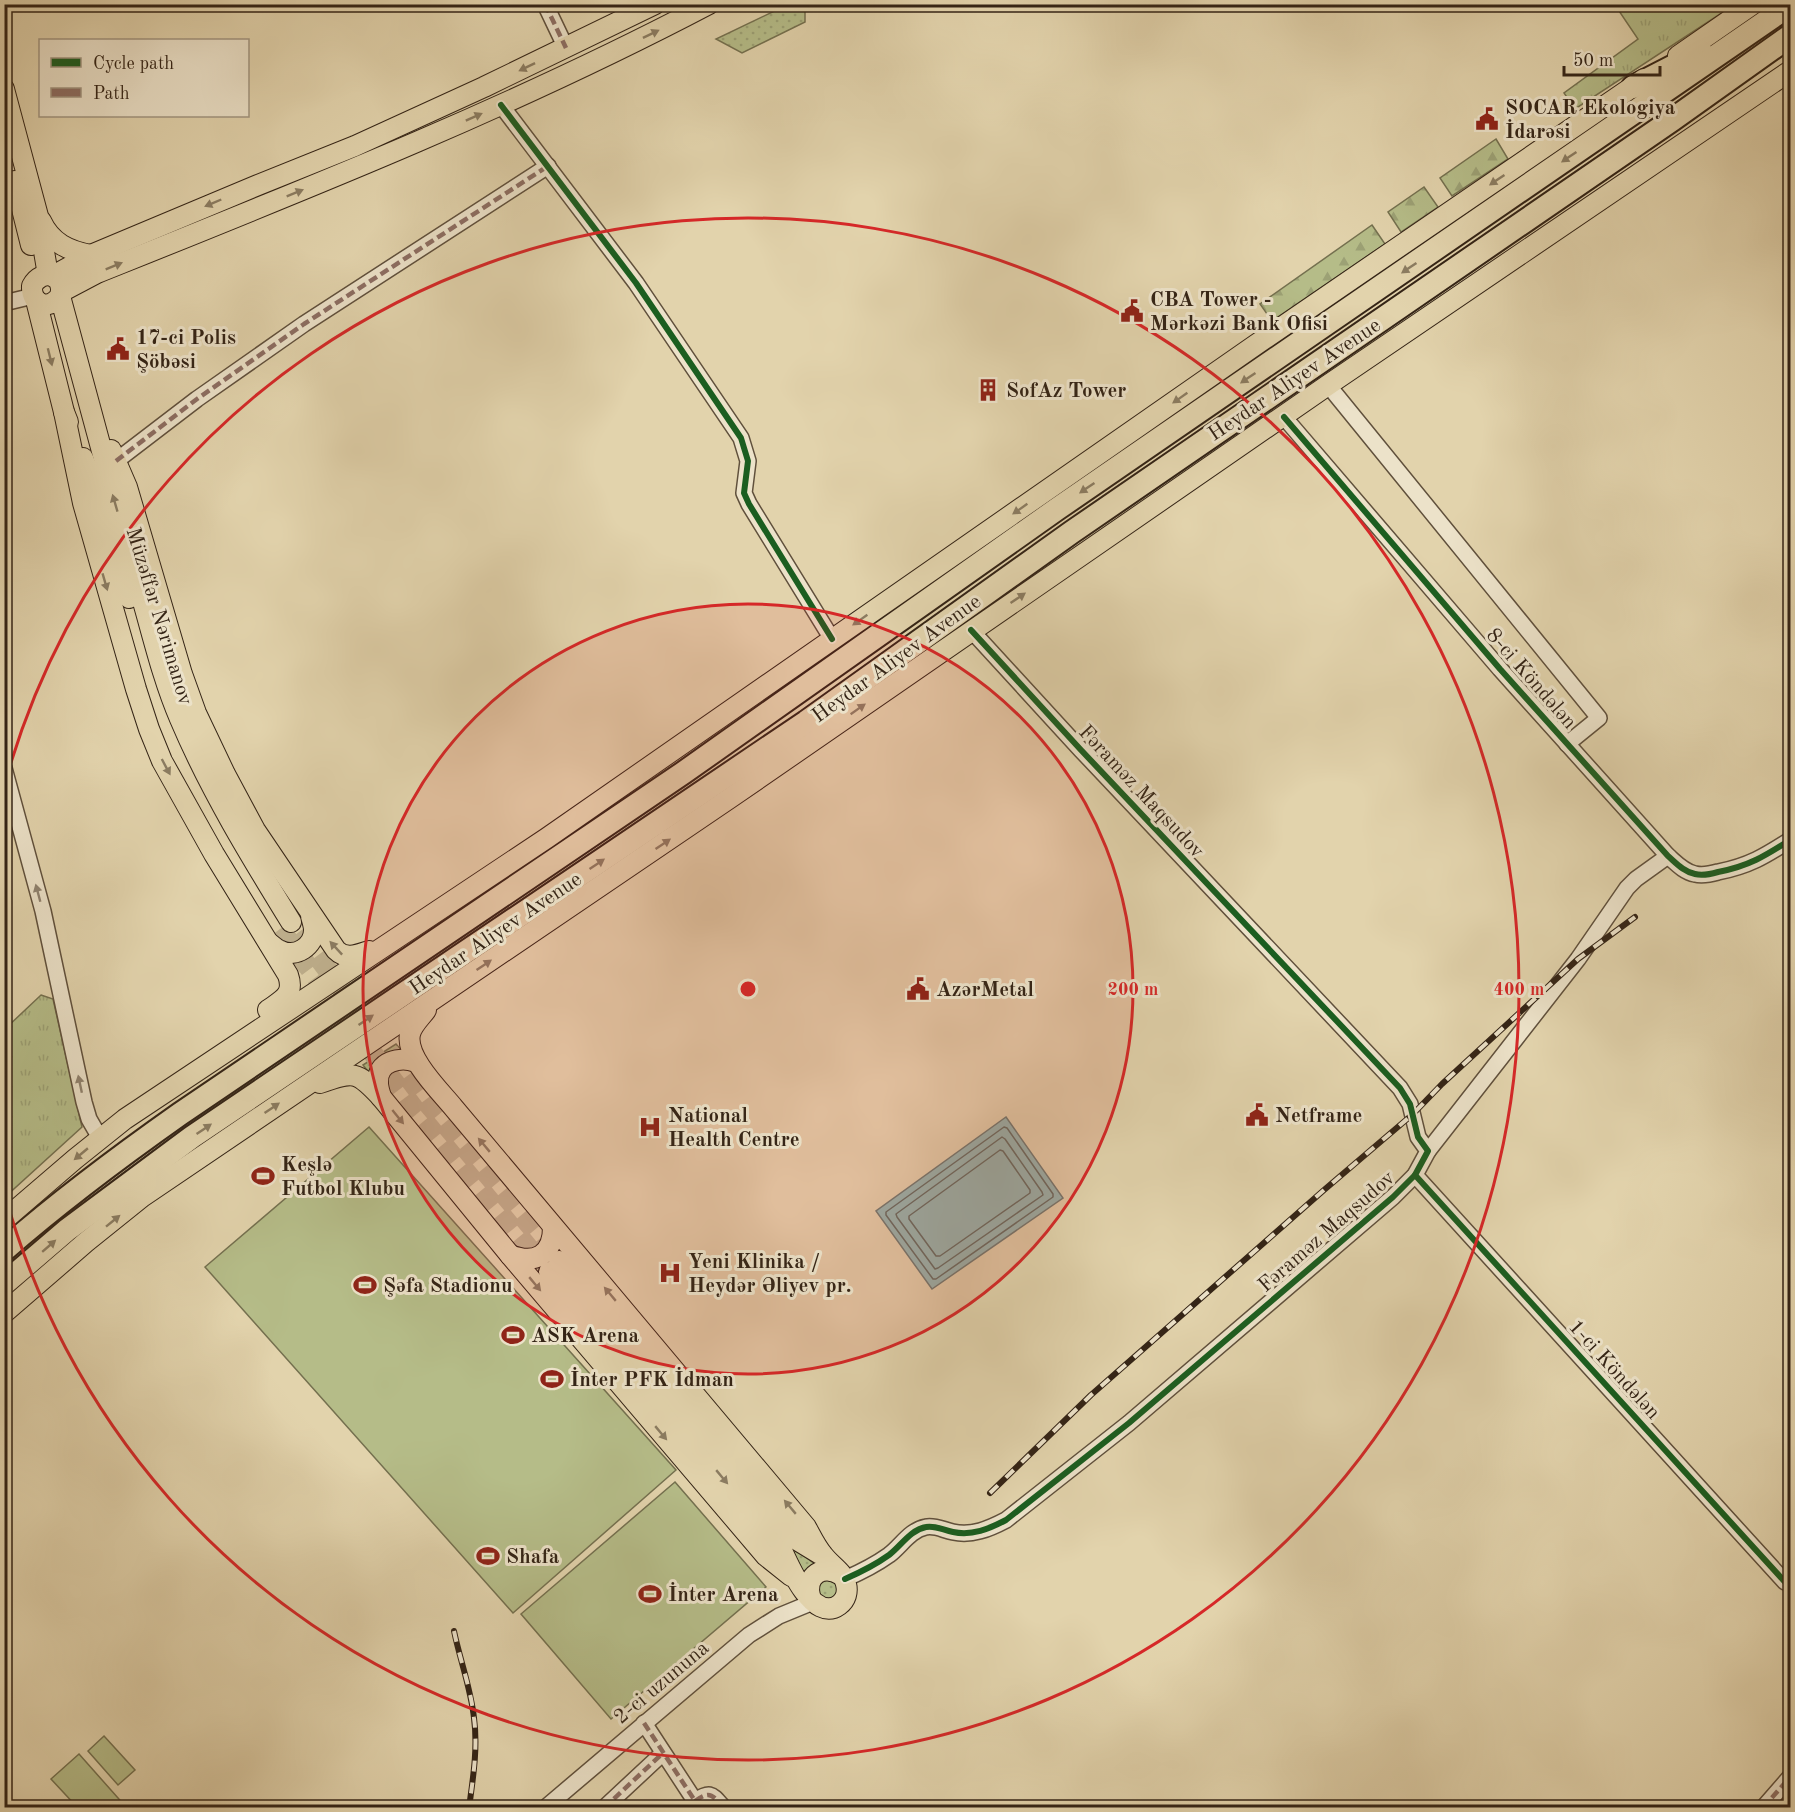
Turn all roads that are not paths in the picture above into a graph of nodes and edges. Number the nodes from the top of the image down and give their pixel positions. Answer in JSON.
{"nodes":[{"id":1,"x":545,"y":4,"type":"edge"},
{"id":2,"x":655,"y":4,"type":"edge"},
{"id":3,"x":709,"y":4,"type":"edge"},
{"id":4,"x":1753,"y":4,"type":"edge"},
{"id":5,"x":1787,"y":8,"type":"edge"},
{"id":6,"x":1791,"y":36,"type":"edge"},
{"id":7,"x":566,"y":48,"type":"junction"},
{"id":8,"x":1791,"y":55,"type":"edge"},
{"id":9,"x":1791,"y":71,"type":"edge"},
{"id":10,"x":1633,"y":87,"type":"junction"},
{"id":11,"x":4,"y":89,"type":"edge"},
{"id":12,"x":501,"y":105,"type":"junction"},
{"id":13,"x":1672,"y":120,"type":"junction"},
{"id":14,"x":4,"y":140,"type":"edge"},
{"id":15,"x":356,"y":146,"type":"junction"},
{"id":16,"x":364,"y":166,"type":"junction"},
{"id":17,"x":548,"y":166,"type":"junction"},
{"id":18,"x":38,"y":216,"type":"junction"},
{"id":19,"x":91,"y":255,"type":"junction"},
{"id":20,"x":46,"y":289,"type":"junction"},
{"id":21,"x":4,"y":303,"type":"edge"},
{"id":22,"x":1328,"y":385,"type":"junction"},
{"id":23,"x":90,"y":405,"type":"junction"},
{"id":24,"x":1284,"y":417,"type":"junction"},
{"id":25,"x":116,"y":461,"type":"junction"},
{"id":26,"x":971,"y":630,"type":"junction"},
{"id":27,"x":832,"y":639,"type":"junction"},
{"id":28,"x":1568,"y":744,"type":"junction"},
{"id":29,"x":4,"y":768,"type":"edge"},
{"id":30,"x":1791,"y":840,"type":"edge"},
{"id":31,"x":1668,"y":856,"type":"junction"},
{"id":32,"x":311,"y":915,"type":"junction"},
{"id":33,"x":279,"y":931,"type":"junction"},
{"id":34,"x":388,"y":943,"type":"junction"},
{"id":35,"x":436,"y":998,"type":"junction"},
{"id":36,"x":416,"y":1062,"type":"junction"},
{"id":37,"x":297,"y":1091,"type":"junction"},
{"id":38,"x":381,"y":1097,"type":"junction"},
{"id":39,"x":125,"y":1119,"type":"junction"},
{"id":40,"x":100,"y":1138,"type":"junction"},
{"id":41,"x":1428,"y":1151,"type":"junction"},
{"id":42,"x":1414,"y":1175,"type":"junction"},
{"id":43,"x":4,"y":1220,"type":"edge"},
{"id":44,"x":554,"y":1227,"type":"junction"},
{"id":45,"x":4,"y":1250,"type":"edge"},
{"id":46,"x":510,"y":1255,"type":"junction"},
{"id":47,"x":4,"y":1284,"type":"edge"},
{"id":48,"x":4,"y":1313,"type":"edge"},
{"id":49,"x":822,"y":1555,"type":"junction"},
{"id":50,"x":843,"y":1577,"type":"junction"},
{"id":51,"x":794,"y":1578,"type":"junction"},
{"id":52,"x":1791,"y":1584,"type":"edge"},
{"id":53,"x":811,"y":1599,"type":"junction"},
{"id":54,"x":644,"y":1723,"type":"junction"},
{"id":55,"x":663,"y":1753,"type":"junction"},
{"id":56,"x":1791,"y":1777,"type":"edge"},
{"id":57,"x":694,"y":1804,"type":"edge"},
{"id":58,"x":545,"y":1808,"type":"edge"},
{"id":59,"x":604,"y":1808,"type":"edge"},
{"id":60,"x":724,"y":1808,"type":"edge"},
{"id":61,"x":1763,"y":1808,"type":"edge"}],
"edges":[{"from":1,"to":7,"type":"street"},
{"from":2,"to":7,"type":"main road"},
{"from":12,"to":3,"type":"main road","one_way":true},
{"from":4,"to":10,"type":"main road"},
{"from":5,"to":10,"type":"highway"},
{"from":5,"to":45,"type":"highway","name":"Heydar Aliyev Avenue","one_way":true},
{"from":6,"to":13,"type":"highway","name":"Heydar Aliyev Avenue"},
{"from":7,"to":15,"type":"main road","one_way":true},
{"from":8,"to":13,"type":"highway"},
{"from":9,"to":22,"type":"main road"},
{"from":10,"to":27,"type":"main road","one_way":true},
{"from":11,"to":18,"type":"main road"},
{"from":16,"to":12,"type":"main road","one_way":true},
{"from":12,"to":17,"type":"street"},
{"from":47,"to":13,"type":"highway","name":"Heydar Aliyev Avenue","one_way":true},
{"from":14,"to":20,"type":"main road"},
{"from":15,"to":16,"type":"main road"},
{"from":15,"to":19,"type":"main road","one_way":true},
{"from":20,"to":16,"type":"main road","one_way":true},
{"from":17,"to":25,"type":"street"},
{"from":17,"to":27,"type":"street"},
{"from":18,"to":19,"type":"main road"},
{"from":18,"to":20,"type":"main road"},
{"from":19,"to":20,"type":"main road"},
{"from":20,"to":21,"type":"street"},
{"from":20,"to":23,"type":"main road"},
{"from":20,"to":33,"type":"main road","name":"Müzəffər Nərimanov","one_way":true},
{"from":22,"to":24,"type":"main road"},
{"from":22,"to":28,"type":"street"},
{"from":23,"to":25,"type":"main road"},
{"from":33,"to":23,"type":"main road","one_way":true},
{"from":26,"to":24,"type":"main road","one_way":true},
{"from":24,"to":28,"type":"street","name":"8-ci Köndələn"},
{"from":25,"to":32,"type":"main road"},
{"from":35,"to":26,"type":"main road","one_way":true},
{"from":26,"to":41,"type":"street","name":"Fəraməz Maqsudov"},
{"from":27,"to":34,"type":"main road"},
{"from":28,"to":31,"type":"street","name":"8-ci Köndələn"},
{"from":40,"to":29,"type":"street","one_way":true},
{"from":30,"to":31,"type":"street","name":"8-ci Köndələn"},
{"from":31,"to":41,"type":"street"},
{"from":32,"to":33,"type":"main road"},
{"from":34,"to":32,"type":"main road","one_way":true},
{"from":33,"to":39,"type":"main road"},
{"from":34,"to":39,"type":"main road"},
{"from":35,"to":36,"type":"main road"},
{"from":35,"to":37,"type":"main road"},
{"from":36,"to":38,"type":"main road"},
{"from":44,"to":36,"type":"main road","one_way":true},
{"from":37,"to":38,"type":"main road"},
{"from":48,"to":37,"type":"main road","one_way":true},
{"from":38,"to":46,"type":"main road","one_way":true},
{"from":39,"to":40,"type":"main road"},
{"from":40,"to":43,"type":"main road","one_way":true},
{"from":41,"to":42,"type":"street","name":"Fəraməz Maqsudov"},
{"from":42,"to":50,"type":"street","name":"Fəraməz Maqsudov"},
{"from":42,"to":52,"type":"street","name":"1-ci Köndələn"},
{"from":44,"to":46,"type":"main road"},
{"from":49,"to":44,"type":"main road","one_way":true},
{"from":46,"to":51,"type":"main road","one_way":true},
{"from":49,"to":50,"type":"main road"},
{"from":49,"to":51,"type":"main road","one_way":true},
{"from":50,"to":53,"type":"main road"},
{"from":50,"to":53,"type":"main road"},
{"from":51,"to":53,"type":"main road"},
{"from":53,"to":54,"type":"street","name":"2-ci uzununa"},
{"from":54,"to":55,"type":"street"},
{"from":54,"to":58,"type":"street","name":"2-ci uzununa"},
{"from":55,"to":57,"type":"street"},
{"from":55,"to":59,"type":"street"},
{"from":56,"to":61,"type":"street"},
{"from":57,"to":60,"type":"street"}]}
